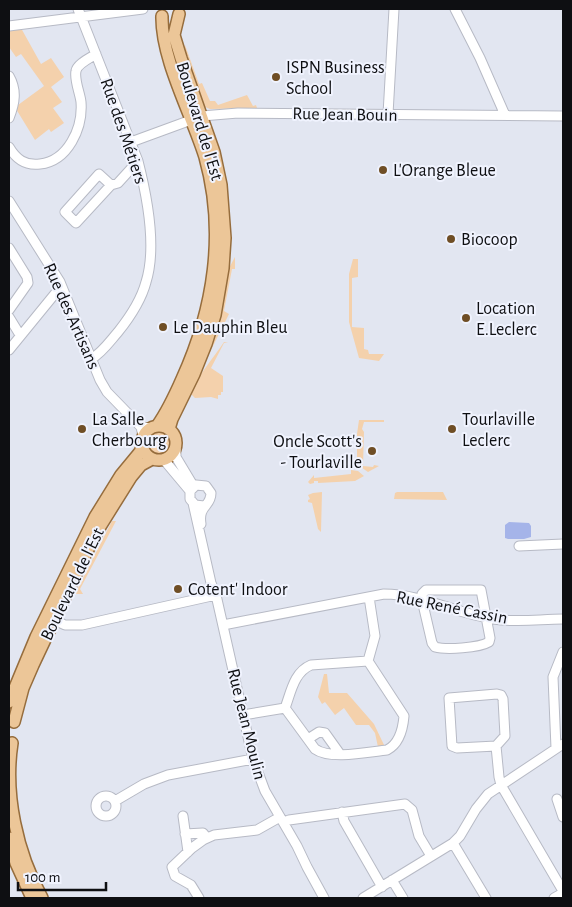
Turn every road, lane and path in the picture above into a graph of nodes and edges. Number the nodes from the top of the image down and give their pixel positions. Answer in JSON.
{"nodes":[{"id":1,"x":143,"y":9,"type":"edge"},
{"id":2,"x":394,"y":9,"type":"edge"},
{"id":3,"x":455,"y":9,"type":"edge"},
{"id":4,"x":80,"y":12,"type":"edge"},
{"id":5,"x":158,"y":12,"type":"edge"},
{"id":6,"x":181,"y":12,"type":"edge"},
{"id":7,"x":9,"y":26,"type":"edge"},
{"id":8,"x":96,"y":54,"type":"junction"},
{"id":9,"x":9,"y":76,"type":"edge"},
{"id":10,"x":388,"y":114,"type":"junction"},
{"id":11,"x":505,"y":115,"type":"junction"},
{"id":12,"x":563,"y":116,"type":"edge"},
{"id":13,"x":9,"y":118,"type":"edge"},
{"id":14,"x":196,"y":118,"type":"junction"},
{"id":15,"x":131,"y":142,"type":"junction"},
{"id":16,"x":9,"y":147,"type":"edge"},
{"id":17,"x":138,"y":161,"type":"junction"},
{"id":18,"x":111,"y":185,"type":"junction"},
{"id":19,"x":9,"y":201,"type":"edge"},
{"id":20,"x":9,"y":248,"type":"edge"},
{"id":21,"x":60,"y":282,"type":"junction"},
{"id":22,"x":9,"y":310,"type":"edge"},
{"id":23,"x":9,"y":317,"type":"edge"},
{"id":24,"x":20,"y":335,"type":"junction"},
{"id":25,"x":9,"y":350,"type":"edge"},
{"id":26,"x":91,"y":359,"type":"junction"},
{"id":27,"x":169,"y":428,"type":"junction"},
{"id":28,"x":147,"y":433,"type":"junction"},
{"id":29,"x":176,"y":449,"type":"junction"},
{"id":30,"x":152,"y":459,"type":"junction"},
{"id":31,"x":164,"y":460,"type":"junction"},
{"id":32,"x":192,"y":489,"type":"junction"},
{"id":33,"x":193,"y":504,"type":"junction"},
{"id":34,"x":204,"y":506,"type":"junction"},
{"id":35,"x":563,"y":544,"type":"edge"},
{"id":36,"x":519,"y":546,"type":"dead end"},
{"id":37,"x":213,"y":596,"type":"junction"},
{"id":38,"x":369,"y":597,"type":"junction"},
{"id":39,"x":422,"y":600,"type":"junction"},
{"id":40,"x":486,"y":617,"type":"junction"},
{"id":41,"x":563,"y":619,"type":"edge"},
{"id":42,"x":60,"y":622,"type":"junction"},
{"id":43,"x":223,"y":625,"type":"junction"},
{"id":44,"x":563,"y":652,"type":"edge"},
{"id":45,"x":368,"y":662,"type":"junction"},
{"id":46,"x":9,"y":702,"type":"edge"},
{"id":47,"x":286,"y":708,"type":"junction"},
{"id":48,"x":243,"y":715,"type":"junction"},
{"id":49,"x":11,"y":720,"type":"edge"},
{"id":50,"x":308,"y":739,"type":"junction"},
{"id":51,"x":11,"y":744,"type":"edge"},
{"id":52,"x":496,"y":746,"type":"junction"},
{"id":53,"x":559,"y":746,"type":"edge"},
{"id":54,"x":340,"y":754,"type":"junction"},
{"id":55,"x":253,"y":759,"type":"junction"},
{"id":56,"x":501,"y":785,"type":"junction"},
{"id":57,"x":556,"y":800,"type":"dead end"},
{"id":58,"x":115,"y":801,"type":"dead end"},
{"id":59,"x":342,"y":812,"type":"junction"},
{"id":60,"x":183,"y":816,"type":"dead end"},
{"id":61,"x":563,"y":817,"type":"edge"},
{"id":62,"x":282,"y":820,"type":"junction"},
{"id":63,"x":185,"y":834,"type":"junction"},
{"id":64,"x":9,"y":838,"type":"edge"},
{"id":65,"x":206,"y":838,"type":"junction"},
{"id":66,"x":453,"y":843,"type":"junction"},
{"id":67,"x":188,"y":852,"type":"junction"},
{"id":68,"x":431,"y":856,"type":"junction"},
{"id":69,"x":392,"y":880,"type":"junction"},
{"id":70,"x":382,"y":886,"type":"junction"},
{"id":71,"x":563,"y":892,"type":"edge"},
{"id":72,"x":32,"y":898,"type":"edge"},
{"id":73,"x":42,"y":898,"type":"edge"},
{"id":74,"x":198,"y":898,"type":"edge"},
{"id":75,"x":324,"y":898,"type":"edge"},
{"id":76,"x":363,"y":898,"type":"edge"},
{"id":77,"x":403,"y":898,"type":"edge"},
{"id":78,"x":486,"y":898,"type":"edge"},
{"id":79,"x":554,"y":898,"type":"edge"}],
"edges":[{"from":1,"to":4,"type":"street"},
{"from":2,"to":10,"type":"street"},
{"from":3,"to":11,"type":"street"},
{"from":4,"to":7,"type":"street"},
{"from":4,"to":8,"type":"street","name":"Rue des Métiers"},
{"from":5,"to":6,"type":"main road"},
{"from":5,"to":14,"type":"main road","name":"Boulevard de l'Est"},
{"from":6,"to":14,"type":"main road","name":"Boulevard de l'Est"},
{"from":8,"to":15,"type":"street","name":"Rue des Métiers"},
{"from":8,"to":16,"type":"street"},
{"from":9,"to":13,"type":"street"},
{"from":10,"to":11,"type":"street","name":"Rue Jean Bouin"},
{"from":10,"to":14,"type":"street","name":"Rue Jean Bouin"},
{"from":11,"to":12,"type":"street","name":"Rue Jean Bouin"},
{"from":14,"to":15,"type":"street","name":"Rue Jean Bouin"},
{"from":14,"to":27,"type":"main road","name":"Boulevard de l'Est"},
{"from":14,"to":28,"type":"main road","name":"Boulevard de l'Est"},
{"from":15,"to":17,"type":"street","name":"Rue des Métiers"},
{"from":17,"to":18,"type":"street"},
{"from":17,"to":26,"type":"street","name":"Rue des Métiers"},
{"from":18,"to":18,"type":"street"},
{"from":19,"to":21,"type":"street","name":"Rue des Artisans"},
{"from":20,"to":22,"type":"street"},
{"from":21,"to":24,"type":"street"},
{"from":21,"to":26,"type":"street","name":"Rue des Artisans"},
{"from":23,"to":24,"type":"street"},
{"from":24,"to":25,"type":"street"},
{"from":26,"to":28,"type":"street","name":"Rue des Artisans"},
{"from":27,"to":28,"type":"main road"},
{"from":27,"to":29,"type":"main road"},
{"from":28,"to":30,"type":"main road"},
{"from":28,"to":46,"type":"main road","name":"Boulevard de l'Est"},
{"from":29,"to":31,"type":"main road"},
{"from":29,"to":32,"type":"street","name":"Rue Jean Moulin"},
{"from":30,"to":31,"type":"main road"},
{"from":30,"to":42,"type":"main road","name":"Boulevard de l'Est"},
{"from":31,"to":32,"type":"street","name":"Rue Jean Moulin"},
{"from":32,"to":33,"type":"street","name":"Rue Jean Moulin"},
{"from":32,"to":34,"type":"street","name":"Rue Jean Moulin"},
{"from":33,"to":34,"type":"street"},
{"from":33,"to":37,"type":"street","name":"Rue Jean Moulin"},
{"from":34,"to":37,"type":"street","name":"Rue Jean Moulin"},
{"from":35,"to":36,"type":"street"},
{"from":37,"to":42,"type":"street"},
{"from":37,"to":43,"type":"street","name":"Rue Jean Moulin"},
{"from":38,"to":39,"type":"street","name":"Rue René Cassin"},
{"from":38,"to":43,"type":"street","name":"Rue René Cassin"},
{"from":38,"to":45,"type":"street"},
{"from":39,"to":40,"type":"street","name":"Rue René Cassin"},
{"from":39,"to":40,"type":"street"},
{"from":39,"to":40,"type":"street"},
{"from":40,"to":41,"type":"street","name":"Rue René Cassin"},
{"from":42,"to":49,"type":"main road","name":"Boulevard de l'Est"},
{"from":43,"to":48,"type":"street","name":"Rue Jean Moulin"},
{"from":44,"to":53,"type":"street"},
{"from":45,"to":47,"type":"street"},
{"from":45,"to":54,"type":"street"},
{"from":47,"to":48,"type":"street"},
{"from":47,"to":50,"type":"street"},
{"from":48,"to":55,"type":"street","name":"Rue Jean Moulin"},
{"from":49,"to":51,"type":"main road","name":"Boulevard de l'Est"},
{"from":50,"to":54,"type":"street"},
{"from":50,"to":54,"type":"street"},
{"from":51,"to":73,"type":"main road"},
{"from":52,"to":52,"type":"street"},
{"from":52,"to":56,"type":"street"},
{"from":53,"to":56,"type":"street"},
{"from":55,"to":58,"type":"street"},
{"from":55,"to":62,"type":"street","name":"Rue Jean Moulin"},
{"from":56,"to":66,"type":"street"},
{"from":56,"to":71,"type":"street"},
{"from":57,"to":61,"type":"street"},
{"from":59,"to":62,"type":"street"},
{"from":59,"to":68,"type":"street"},
{"from":59,"to":70,"type":"street"},
{"from":60,"to":63,"type":"street"},
{"from":62,"to":65,"type":"street"},
{"from":62,"to":75,"type":"street","name":"Rue Jean Moulin"},
{"from":63,"to":65,"type":"street"},
{"from":63,"to":67,"type":"street"},
{"from":64,"to":72,"type":"main road"},
{"from":65,"to":67,"type":"street"},
{"from":66,"to":68,"type":"street"},
{"from":66,"to":78,"type":"street"},
{"from":67,"to":74,"type":"street"},
{"from":68,"to":69,"type":"street"},
{"from":69,"to":70,"type":"street"},
{"from":69,"to":77,"type":"street"},
{"from":70,"to":76,"type":"street"},
{"from":71,"to":79,"type":"street"}]}
